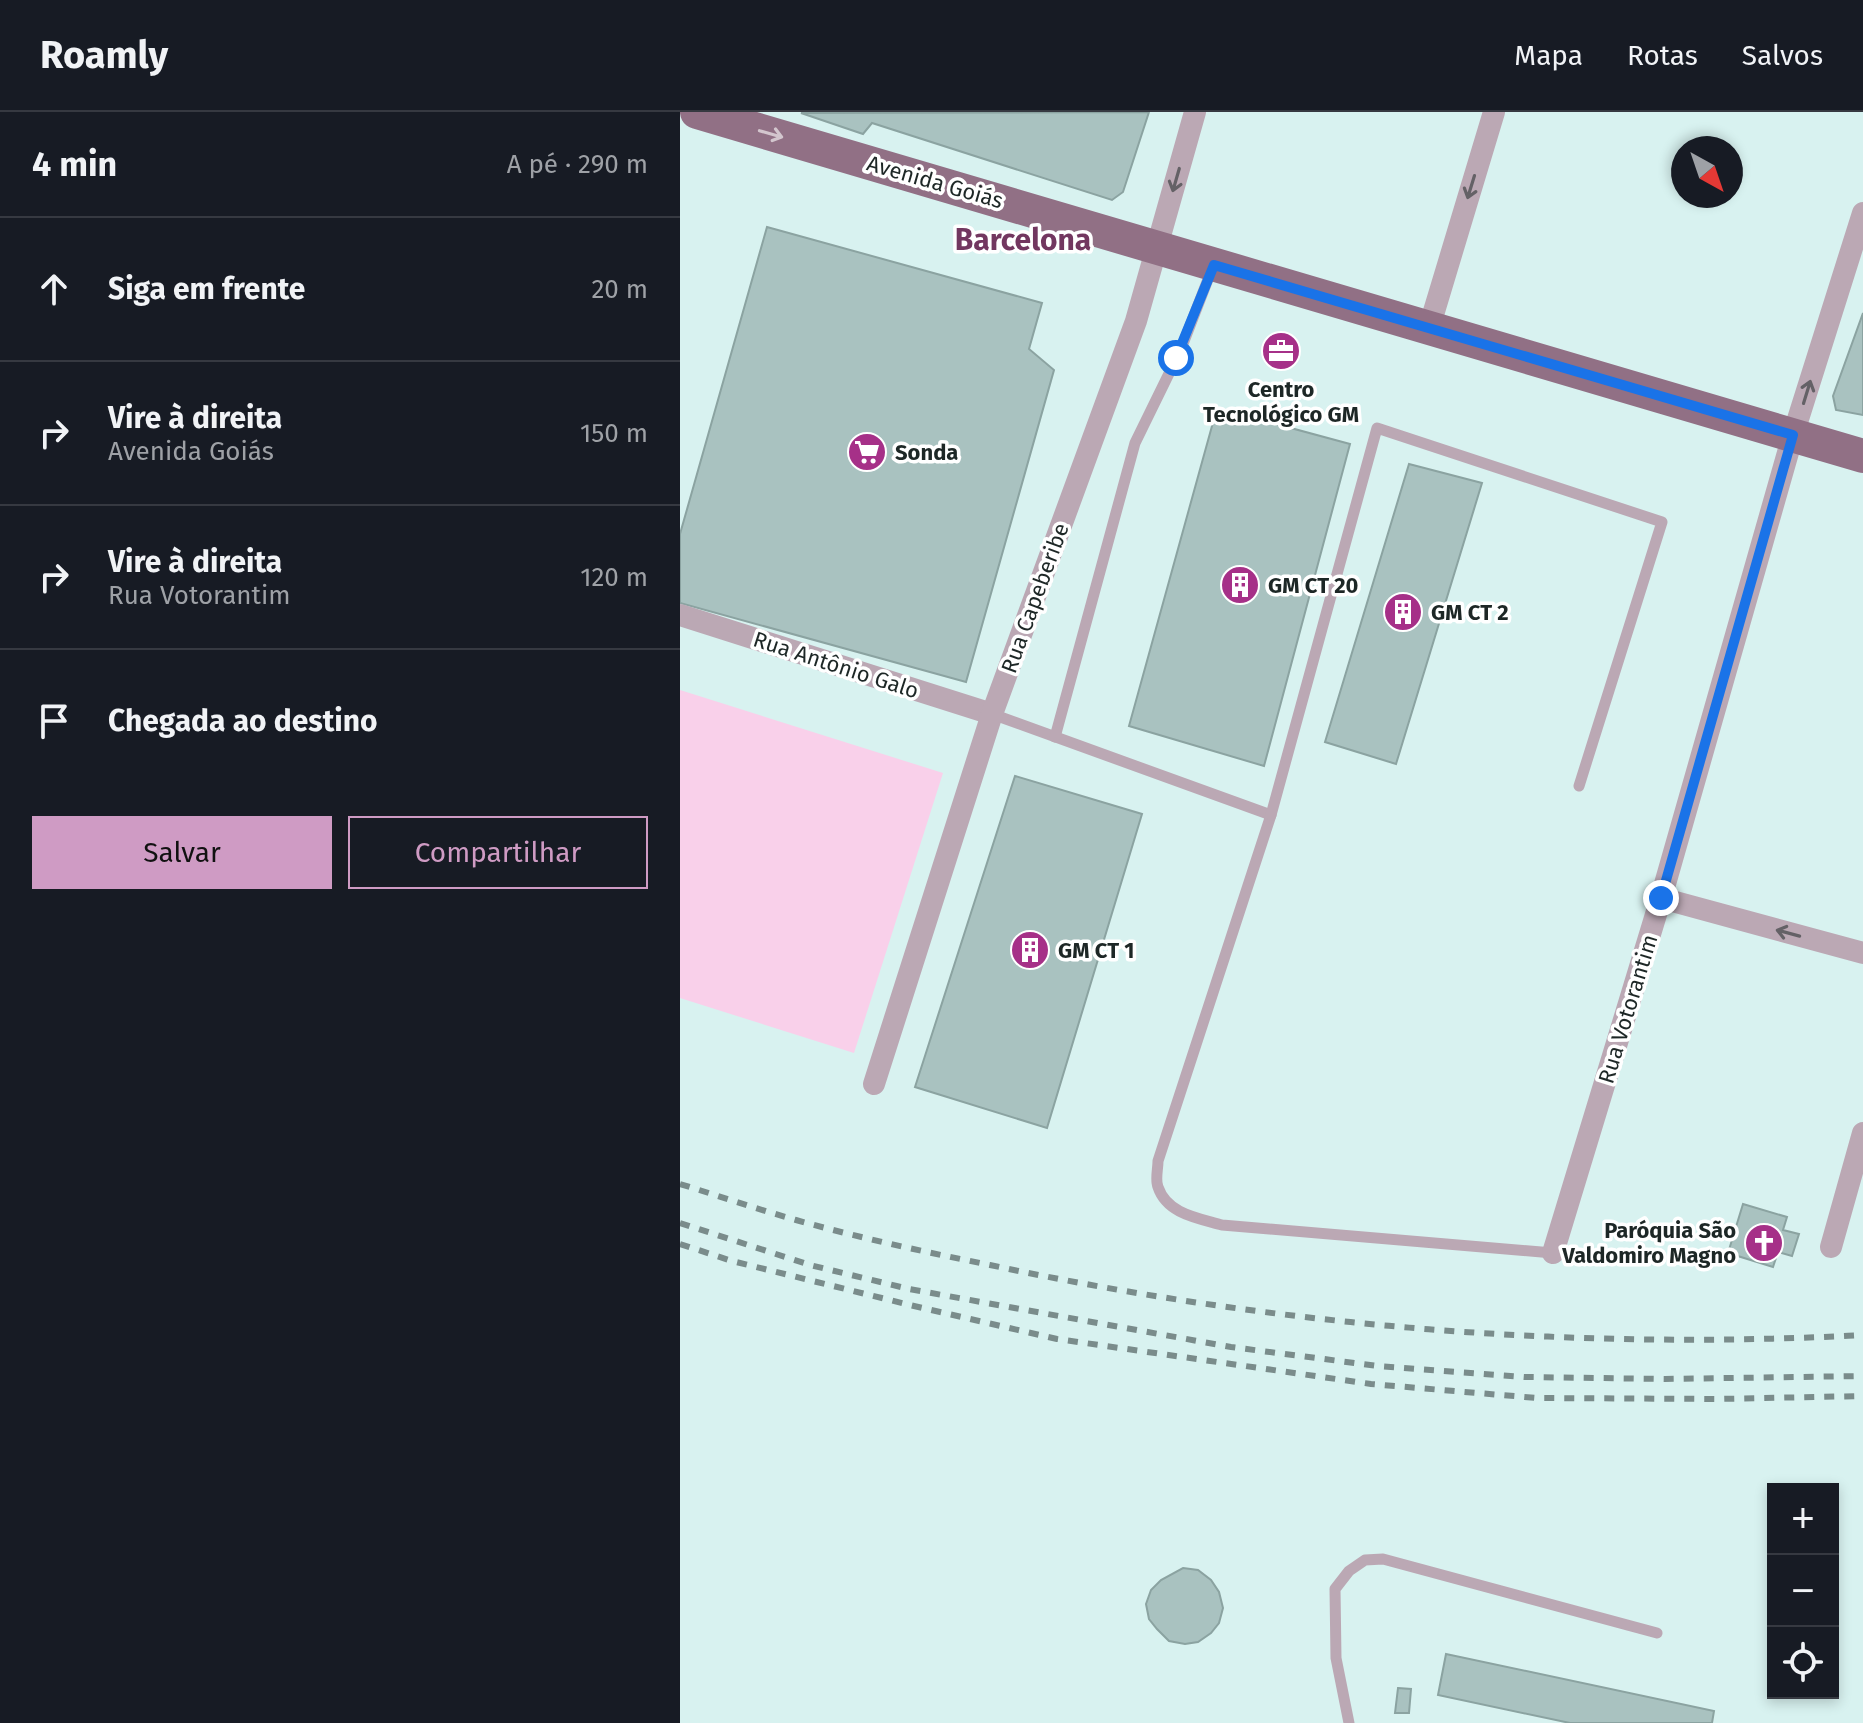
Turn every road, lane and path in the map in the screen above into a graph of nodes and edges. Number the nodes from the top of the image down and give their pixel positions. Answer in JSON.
{"nodes":[{"id":1,"x":697,"y":112,"type":"edge"},
{"id":2,"x":1195,"y":112,"type":"edge"},
{"id":3,"x":1494,"y":112,"type":"edge"},
{"id":4,"x":1863,"y":213,"type":"edge"},
{"id":5,"x":1157,"y":248,"type":"junction"},
{"id":6,"x":1214,"y":265,"type":"junction"},
{"id":7,"x":1429,"y":328,"type":"junction"},
{"id":8,"x":1793,"y":435,"type":"junction"},
{"id":9,"x":1863,"y":456,"type":"edge"},
{"id":10,"x":680,"y":615,"type":"edge"},
{"id":11,"x":992,"y":714,"type":"junction"},
{"id":12,"x":1055,"y":737,"type":"junction"},
{"id":13,"x":1579,"y":786,"type":"dead end"},
{"id":14,"x":1271,"y":815,"type":"junction"},
{"id":15,"x":1661,"y":898,"type":"junction"},
{"id":16,"x":1863,"y":953,"type":"edge"},
{"id":17,"x":874,"y":1084,"type":"dead end"},
{"id":18,"x":1863,"y":1133,"type":"edge"},
{"id":19,"x":1831,"y":1247,"type":"dead end"},
{"id":20,"x":1553,"y":1253,"type":"joint"},
{"id":21,"x":1657,"y":1633,"type":"dead end"},
{"id":22,"x":1349,"y":1723,"type":"edge"}],
"edges":[{"from":1,"to":5,"type":"main road","name":"Avenida Goiás","one_way":true},
{"from":2,"to":5,"type":"street","name":"Rua Capeberibe","one_way":true},
{"from":3,"to":7,"type":"street","one_way":true},
{"from":8,"to":4,"type":"street","name":"Rua Votorantim","one_way":true},
{"from":5,"to":6,"type":"main road","name":"Avenida Goiás"},
{"from":5,"to":11,"type":"street","name":"Rua Capeberibe"},
{"from":6,"to":7,"type":"main road","name":"Avenida Goiás"},
{"from":6,"to":12,"type":"lane"},
{"from":7,"to":8,"type":"main road","name":"Avenida Goiás"},
{"from":8,"to":9,"type":"main road","name":"Avenida Goiás"},
{"from":8,"to":15,"type":"street","name":"Rua Votorantim"},
{"from":10,"to":11,"type":"street","name":"Rua Antônio Galo"},
{"from":11,"to":12,"type":"lane"},
{"from":11,"to":17,"type":"street","name":"Rua Capeberibe"},
{"from":12,"to":14,"type":"lane"},
{"from":13,"to":14,"type":"lane"},
{"from":14,"to":20,"type":"lane"},
{"from":16,"to":15,"type":"street","one_way":true},
{"from":15,"to":20,"type":"street","name":"Rua Votorantim"},
{"from":18,"to":19,"type":"street"},
{"from":21,"to":22,"type":"lane"}]}
